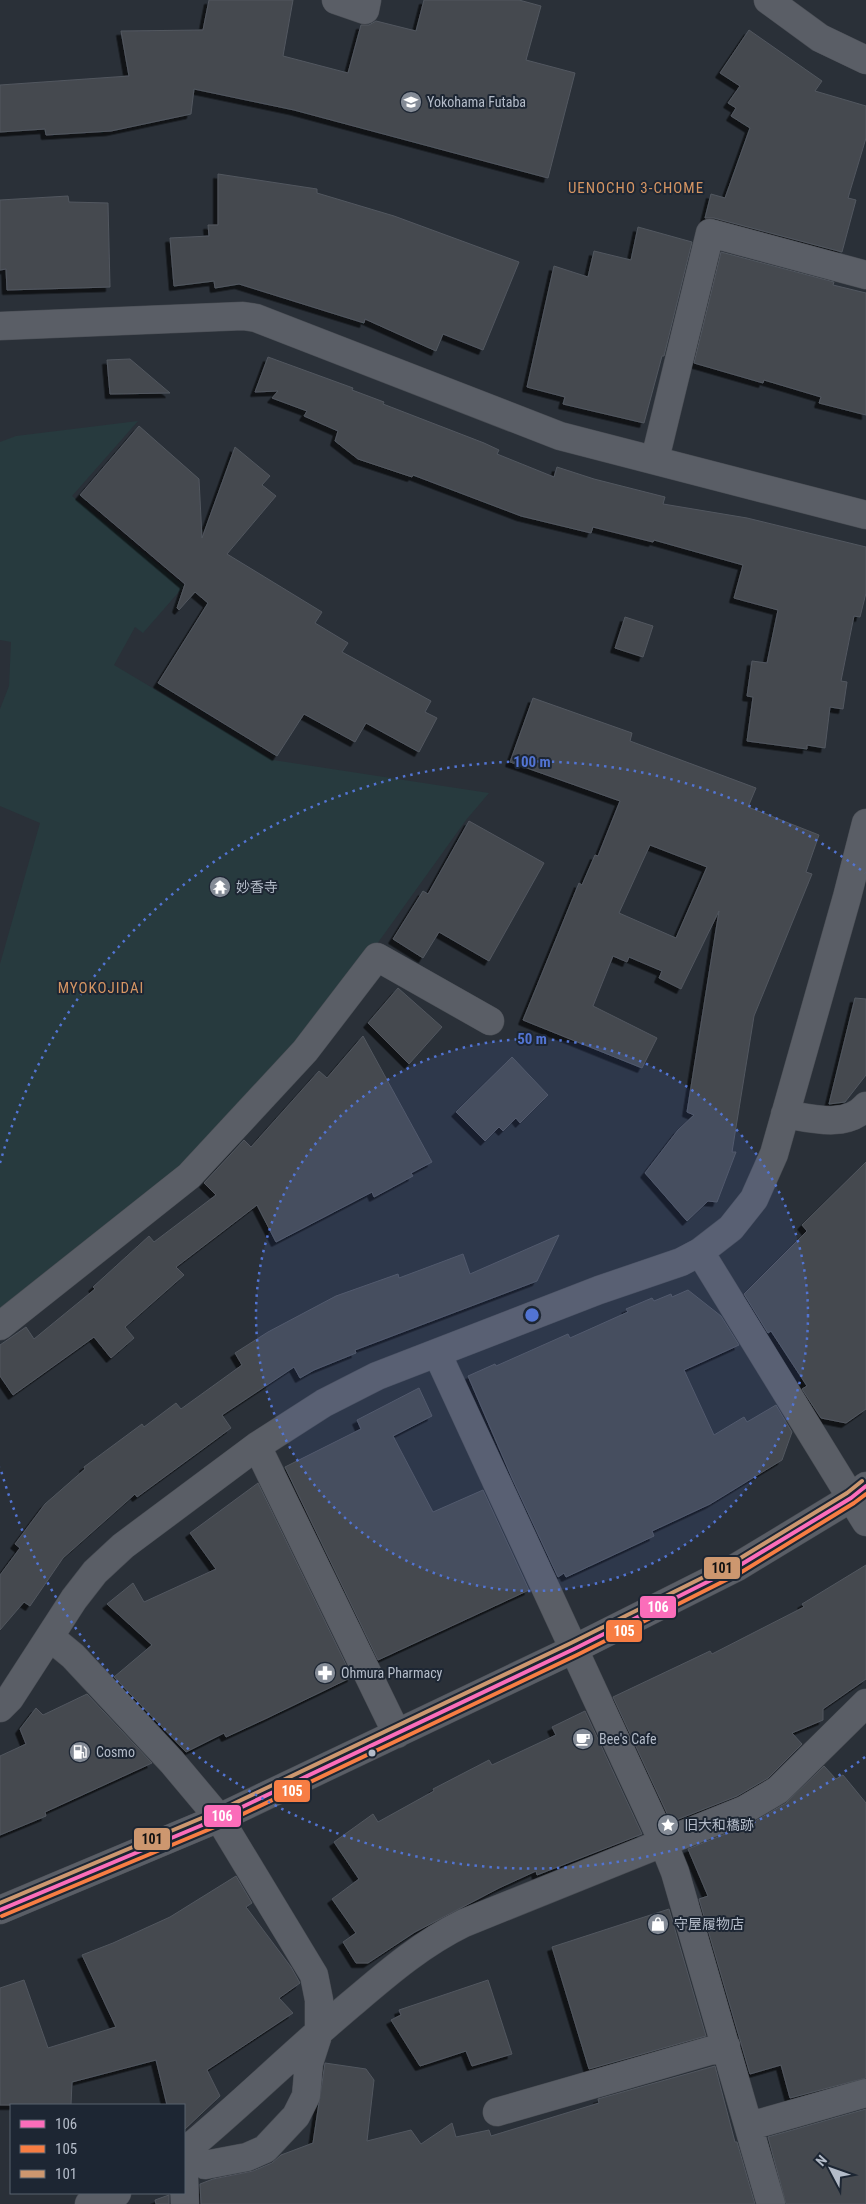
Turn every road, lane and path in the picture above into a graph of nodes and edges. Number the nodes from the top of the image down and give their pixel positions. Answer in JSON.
{"nodes":[{"id":1,"x":336,"y":0,"type":"edge"},
{"id":2,"x":367,"y":0,"type":"edge"},
{"id":3,"x":768,"y":0,"type":"edge"},
{"id":4,"x":866,"y":60,"type":"edge"},
{"id":5,"x":866,"y":275,"type":"edge"},
{"id":6,"x":0,"y":326,"type":"edge"},
{"id":7,"x":655,"y":460,"type":"junction"},
{"id":8,"x":866,"y":515,"type":"edge"},
{"id":9,"x":866,"y":822,"type":"edge"},
{"id":10,"x":490,"y":1021,"type":"dead end"},
{"id":11,"x":866,"y":1106,"type":"edge"},
{"id":12,"x":785,"y":1114,"type":"junction"},
{"id":13,"x":700,"y":1252,"type":"junction"},
{"id":14,"x":0,"y":1326,"type":"edge"},
{"id":15,"x":437,"y":1353,"type":"junction"},
{"id":16,"x":257,"y":1446,"type":"junction"},
{"id":17,"x":858,"y":1492,"type":"edge"},
{"id":18,"x":866,"y":1522,"type":"edge"},
{"id":19,"x":50,"y":1637,"type":"junction"},
{"id":20,"x":574,"y":1649,"type":"junction"},
{"id":21,"x":866,"y":1703,"type":"edge"},
{"id":22,"x":0,"y":1708,"type":"edge"},
{"id":23,"x":397,"y":1734,"type":"junction"},
{"id":24,"x":220,"y":1818,"type":"junction"},
{"id":25,"x":663,"y":1842,"type":"junction"},
{"id":26,"x":0,"y":1910,"type":"edge"},
{"id":27,"x":318,"y":2032,"type":"junction"},
{"id":28,"x":726,"y":2046,"type":"junction"},
{"id":29,"x":866,"y":2093,"type":"edge"},
{"id":30,"x":497,"y":2112,"type":"dead end"},
{"id":31,"x":750,"y":2126,"type":"junction"},
{"id":32,"x":185,"y":2163,"type":"edge"},
{"id":33,"x":185,"y":2164,"type":"edge"},
{"id":34,"x":114,"y":2194,"type":"edge"},
{"id":35,"x":89,"y":2204,"type":"edge"},
{"id":36,"x":771,"y":2204,"type":"edge"}],
"edges":[{"from":1,"to":2,"type":"street"},
{"from":3,"to":4,"type":"street"},
{"from":5,"to":7,"type":"street"},
{"from":6,"to":7,"type":"street"},
{"from":7,"to":8,"type":"street"},
{"from":9,"to":12,"type":"street"},
{"from":10,"to":14,"type":"street"},
{"from":11,"to":12,"type":"street"},
{"from":12,"to":13,"type":"street"},
{"from":13,"to":15,"type":"street"},
{"from":13,"to":17,"type":"street"},
{"from":15,"to":16,"type":"street"},
{"from":15,"to":20,"type":"street"},
{"from":16,"to":19,"type":"street"},
{"from":16,"to":23,"type":"street"},
{"from":17,"to":18,"type":"street"},
{"from":17,"to":20,"type":"street"},
{"from":19,"to":22,"type":"street"},
{"from":19,"to":24,"type":"street"},
{"from":20,"to":23,"type":"street"},
{"from":20,"to":25,"type":"street"},
{"from":21,"to":25,"type":"street"},
{"from":23,"to":24,"type":"street"},
{"from":24,"to":26,"type":"street"},
{"from":24,"to":27,"type":"street"},
{"from":25,"to":27,"type":"street"},
{"from":25,"to":28,"type":"street"},
{"from":27,"to":32,"type":"street"},
{"from":27,"to":33,"type":"street"},
{"from":28,"to":30,"type":"street"},
{"from":28,"to":31,"type":"street"},
{"from":29,"to":31,"type":"street"},
{"from":31,"to":36,"type":"street"},
{"from":34,"to":35,"type":"street"}]}
